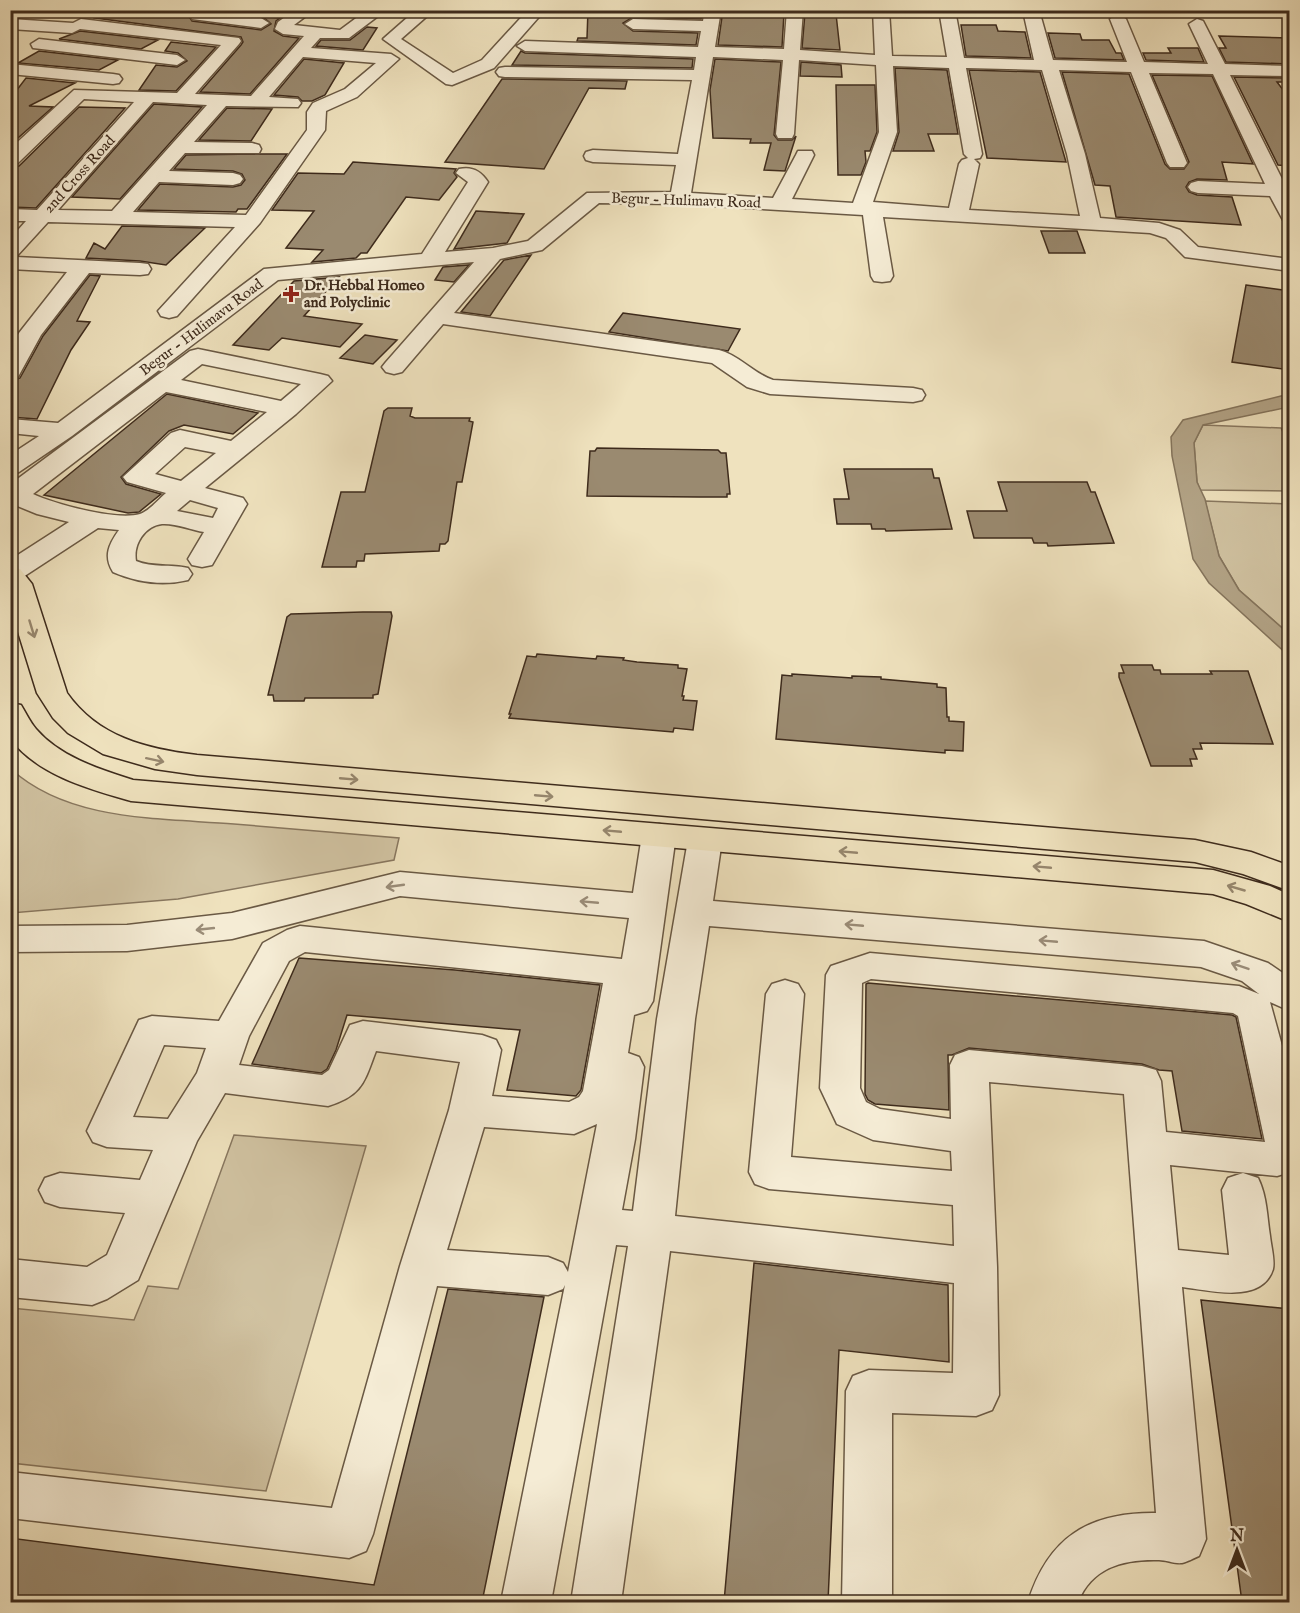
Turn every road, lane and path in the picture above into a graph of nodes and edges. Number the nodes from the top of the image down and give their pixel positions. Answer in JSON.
{"nodes":[{"id":1,"x":31,"y":10,"type":"edge"},
{"id":2,"x":108,"y":10,"type":"edge"},
{"id":3,"x":306,"y":10,"type":"edge"},
{"id":4,"x":378,"y":10,"type":"edge"},
{"id":5,"x":426,"y":10,"type":"edge"},
{"id":6,"x":537,"y":10,"type":"edge"},
{"id":7,"x":795,"y":10,"type":"edge"},
{"id":8,"x":881,"y":10,"type":"edge"},
{"id":9,"x":947,"y":10,"type":"edge"},
{"id":10,"x":1031,"y":11,"type":"edge"},
{"id":11,"x":182,"y":14,"type":"dead end"},
{"id":12,"x":711,"y":18,"type":"edge"},
{"id":13,"x":1118,"y":19,"type":"dead end"},
{"id":14,"x":261,"y":22,"type":"dead end"},
{"id":15,"x":11,"y":24,"type":"edge"},
{"id":16,"x":633,"y":24,"type":"dead end"},
{"id":17,"x":1197,"y":24,"type":"dead end"},
{"id":18,"x":77,"y":26,"type":"junction"},
{"id":19,"x":315,"y":33,"type":"junction"},
{"id":20,"x":39,"y":44,"type":"junction"},
{"id":21,"x":525,"y":46,"type":"dead end"},
{"id":22,"x":298,"y":52,"type":"junction"},
{"id":23,"x":706,"y":52,"type":"junction"},
{"id":24,"x":792,"y":55,"type":"junction"},
{"id":25,"x":10,"y":56,"type":"edge"},
{"id":26,"x":884,"y":58,"type":"junction"},
{"id":27,"x":177,"y":60,"type":"dead end"},
{"id":28,"x":956,"y":60,"type":"junction"},
{"id":29,"x":1046,"y":62,"type":"junction"},
{"id":30,"x":1136,"y":65,"type":"junction"},
{"id":31,"x":1290,"y":66,"type":"edge"},
{"id":32,"x":1217,"y":67,"type":"junction"},
{"id":33,"x":380,"y":68,"type":"junction"},
{"id":34,"x":10,"y":69,"type":"edge"},
{"id":35,"x":30,"y":71,"type":"junction"},
{"id":36,"x":411,"y":71,"type":"dead end"},
{"id":37,"x":1290,"y":71,"type":"edge"},
{"id":38,"x":505,"y":72,"type":"dead end"},
{"id":39,"x":701,"y":75,"type":"junction"},
{"id":40,"x":134,"y":81,"type":"dead end"},
{"id":41,"x":273,"y":82,"type":"junction"},
{"id":42,"x":291,"y":84,"type":"dead end"},
{"id":43,"x":10,"y":88,"type":"edge"},
{"id":44,"x":148,"y":97,"type":"junction"},
{"id":45,"x":182,"y":98,"type":"junction"},
{"id":46,"x":221,"y":100,"type":"junction"},
{"id":47,"x":256,"y":101,"type":"junction"},
{"id":48,"x":291,"y":103,"type":"dead end"},
{"id":49,"x":201,"y":122,"type":"junction"},
{"id":50,"x":224,"y":123,"type":"dead end"},
{"id":51,"x":785,"y":134,"type":"dead end"},
{"id":52,"x":180,"y":147,"type":"junction"},
{"id":53,"x":252,"y":149,"type":"dead end"},
{"id":54,"x":606,"y":152,"type":"dead end"},
{"id":55,"x":805,"y":155,"type":"dead end"},
{"id":56,"x":10,"y":160,"type":"edge"},
{"id":57,"x":687,"y":160,"type":"junction"},
{"id":58,"x":1177,"y":163,"type":"dead end"},
{"id":59,"x":466,"y":173,"type":"dead end"},
{"id":60,"x":155,"y":176,"type":"junction"},
{"id":61,"x":233,"y":179,"type":"dead end"},
{"id":62,"x":1198,"y":188,"type":"dead end"},
{"id":63,"x":1277,"y":190,"type":"junction"},
{"id":64,"x":680,"y":198,"type":"junction"},
{"id":65,"x":780,"y":203,"type":"junction"},
{"id":66,"x":866,"y":208,"type":"junction"},
{"id":67,"x":958,"y":213,"type":"junction"},
{"id":68,"x":10,"y":216,"type":"edge"},
{"id":69,"x":42,"y":216,"type":"junction"},
{"id":70,"x":1290,"y":216,"type":"edge"},
{"id":71,"x":118,"y":217,"type":"junction"},
{"id":72,"x":250,"y":221,"type":"junction"},
{"id":73,"x":1091,"y":222,"type":"junction"},
{"id":74,"x":10,"y":252,"type":"edge"},
{"id":75,"x":493,"y":254,"type":"junction"},
{"id":76,"x":429,"y":260,"type":"junction"},
{"id":77,"x":10,"y":263,"type":"edge"},
{"id":78,"x":1290,"y":265,"type":"edge"},
{"id":79,"x":83,"y":266,"type":"junction"},
{"id":80,"x":140,"y":269,"type":"dead end"},
{"id":81,"x":882,"y":276,"type":"dead end"},
{"id":82,"x":170,"y":311,"type":"dead end"},
{"id":83,"x":438,"y":317,"type":"junction"},
{"id":84,"x":394,"y":368,"type":"dead end"},
{"id":85,"x":10,"y":372,"type":"edge"},
{"id":86,"x":163,"y":384,"type":"junction"},
{"id":87,"x":913,"y":395,"type":"dead end"},
{"id":88,"x":287,"y":409,"type":"junction"},
{"id":89,"x":10,"y":426,"type":"edge"},
{"id":90,"x":63,"y":431,"type":"junction"},
{"id":91,"x":235,"y":450,"type":"junction"},
{"id":92,"x":10,"y":467,"type":"edge"},
{"id":93,"x":188,"y":490,"type":"junction"},
{"id":94,"x":82,"y":517,"type":"junction"},
{"id":95,"x":147,"y":520,"type":"junction"},
{"id":96,"x":220,"y":527,"type":"junction"},
{"id":97,"x":202,"y":559,"type":"dead end"},
{"id":98,"x":10,"y":564,"type":"edge"},
{"id":99,"x":10,"y":574,"type":"edge"},
{"id":100,"x":178,"y":574,"type":"dead end"},
{"id":101,"x":52,"y":693,"type":"junction"},
{"id":102,"x":10,"y":709,"type":"edge"},
{"id":103,"x":659,"y":835,"type":"junction"},
{"id":104,"x":705,"y":840,"type":"junction"},
{"id":105,"x":910,"y":843,"type":"junction"},
{"id":106,"x":1290,"y":879,"type":"edge"},
{"id":107,"x":647,"y":907,"type":"junction"},
{"id":108,"x":1290,"y":910,"type":"edge"},
{"id":109,"x":695,"y":912,"type":"junction"},
{"id":110,"x":10,"y":939,"type":"edge"},
{"id":111,"x":785,"y":994,"type":"dead end"},
{"id":112,"x":1290,"y":997,"type":"edge"},
{"id":113,"x":633,"y":1015,"type":"junction"},
{"id":114,"x":676,"y":1019,"type":"junction"},
{"id":115,"x":230,"y":1036,"type":"junction"},
{"id":116,"x":215,"y":1077,"type":"junction"},
{"id":117,"x":470,"y":1110,"type":"junction"},
{"id":118,"x":179,"y":1137,"type":"junction"},
{"id":119,"x":971,"y":1138,"type":"junction"},
{"id":120,"x":1148,"y":1146,"type":"junction"},
{"id":121,"x":60,"y":1190,"type":"dead end"},
{"id":122,"x":973,"y":1190,"type":"junction"},
{"id":123,"x":1243,"y":1190,"type":"dead end"},
{"id":124,"x":153,"y":1198,"type":"junction"},
{"id":125,"x":598,"y":1225,"type":"junction"},
{"id":126,"x":651,"y":1230,"type":"junction"},
{"id":127,"x":422,"y":1266,"type":"junction"},
{"id":128,"x":1159,"y":1266,"type":"junction"},
{"id":129,"x":976,"y":1267,"type":"junction"},
{"id":130,"x":548,"y":1276,"type":"dead end"},
{"id":131,"x":10,"y":1278,"type":"edge"},
{"id":132,"x":10,"y":1495,"type":"edge"},
{"id":133,"x":526,"y":1602,"type":"edge"},
{"id":134,"x":596,"y":1602,"type":"edge"},
{"id":135,"x":867,"y":1602,"type":"edge"},
{"id":136,"x":1053,"y":1602,"type":"edge"}],
"edges":[{"from":1,"to":15,"type":"street"},
{"from":2,"to":18,"type":"street"},
{"from":3,"to":19,"type":"street"},
{"from":4,"to":19,"type":"street"},
{"from":5,"to":6,"type":"street"},
{"from":7,"to":24,"type":"street"},
{"from":8,"to":26,"type":"street"},
{"from":9,"to":28,"type":"street"},
{"from":10,"to":29,"type":"street"},
{"from":11,"to":14,"type":"street"},
{"from":12,"to":16,"type":"street"},
{"from":12,"to":23,"type":"street"},
{"from":13,"to":30,"type":"street"},
{"from":15,"to":18,"type":"street"},
{"from":17,"to":32,"type":"street"},
{"from":18,"to":20,"type":"street"},
{"from":18,"to":45,"type":"street"},
{"from":19,"to":22,"type":"street"},
{"from":20,"to":25,"type":"street"},
{"from":20,"to":27,"type":"street"},
{"from":21,"to":23,"type":"street"},
{"from":22,"to":33,"type":"street"},
{"from":22,"to":41,"type":"street"},
{"from":23,"to":24,"type":"street"},
{"from":23,"to":39,"type":"street"},
{"from":24,"to":26,"type":"street"},
{"from":24,"to":51,"type":"street"},
{"from":26,"to":28,"type":"street"},
{"from":26,"to":66,"type":"street"},
{"from":28,"to":29,"type":"street"},
{"from":28,"to":67,"type":"street"},
{"from":29,"to":30,"type":"street"},
{"from":29,"to":73,"type":"street"},
{"from":30,"to":32,"type":"street"},
{"from":30,"to":58,"type":"street"},
{"from":31,"to":32,"type":"street"},
{"from":32,"to":37,"type":"street"},
{"from":32,"to":63,"type":"street"},
{"from":33,"to":36,"type":"street"},
{"from":33,"to":72,"type":"street"},
{"from":34,"to":35,"type":"street"},
{"from":35,"to":40,"type":"street"},
{"from":35,"to":43,"type":"street"},
{"from":38,"to":39,"type":"street"},
{"from":39,"to":57,"type":"street"},
{"from":41,"to":42,"type":"street"},
{"from":41,"to":47,"type":"street"},
{"from":44,"to":45,"type":"street"},
{"from":44,"to":56,"type":"street"},
{"from":44,"to":69,"type":"street","name":"2nd Cross Road"},
{"from":45,"to":46,"type":"street"},
{"from":46,"to":47,"type":"street"},
{"from":46,"to":49,"type":"street"},
{"from":47,"to":48,"type":"street"},
{"from":49,"to":50,"type":"street"},
{"from":49,"to":52,"type":"street"},
{"from":52,"to":53,"type":"street"},
{"from":52,"to":60,"type":"street"},
{"from":54,"to":57,"type":"street"},
{"from":55,"to":65,"type":"street"},
{"from":57,"to":64,"type":"street"},
{"from":59,"to":76,"type":"street"},
{"from":60,"to":61,"type":"street"},
{"from":60,"to":71,"type":"street"},
{"from":62,"to":63,"type":"street"},
{"from":63,"to":70,"type":"street"},
{"from":64,"to":65,"type":"street","name":"Begur - Hulimavu Road"},
{"from":64,"to":75,"type":"street","name":"Begur - Hulimavu Road"},
{"from":65,"to":66,"type":"street","name":"Begur - Hulimavu Road"},
{"from":66,"to":67,"type":"street","name":"Begur - Hulimavu Road"},
{"from":66,"to":81,"type":"street"},
{"from":67,"to":73,"type":"street","name":"Begur - Hulimavu Road"},
{"from":68,"to":69,"type":"street"},
{"from":69,"to":71,"type":"street"},
{"from":69,"to":74,"type":"street","name":"2nd Cross Road"},
{"from":71,"to":72,"type":"street"},
{"from":72,"to":82,"type":"street"},
{"from":73,"to":78,"type":"street","name":"Begur - Hulimavu Road"},
{"from":75,"to":76,"type":"street","name":"Begur - Hulimavu Road"},
{"from":75,"to":83,"type":"street"},
{"from":76,"to":90,"type":"street","name":"Begur - Hulimavu Road"},
{"from":77,"to":79,"type":"street"},
{"from":79,"to":80,"type":"street"},
{"from":79,"to":85,"type":"street"},
{"from":83,"to":84,"type":"street"},
{"from":83,"to":87,"type":"street"},
{"from":86,"to":88,"type":"street"},
{"from":86,"to":88,"type":"street"},
{"from":86,"to":94,"type":"street"},
{"from":88,"to":91,"type":"street"},
{"from":89,"to":90,"type":"street"},
{"from":90,"to":92,"type":"street","name":"Begur - Hulimavu Road"},
{"from":91,"to":93,"type":"street"},
{"from":91,"to":93,"type":"street"},
{"from":93,"to":95,"type":"street"},
{"from":93,"to":96,"type":"street"},
{"from":94,"to":95,"type":"street"},
{"from":94,"to":98,"type":"street"},
{"from":94,"to":99,"type":"street"},
{"from":95,"to":96,"type":"street"},
{"from":95,"to":100,"type":"street"},
{"from":96,"to":97,"type":"street"},
{"from":99,"to":101,"type":"main road","one_way":true},
{"from":101,"to":102,"type":"main road"},
{"from":101,"to":105,"type":"main road","one_way":true},
{"from":103,"to":102,"type":"main road","one_way":true},
{"from":103,"to":104,"type":"main road"},
{"from":103,"to":107,"type":"street"},
{"from":105,"to":104,"type":"main road","one_way":true},
{"from":104,"to":109,"type":"street"},
{"from":105,"to":106,"type":"main road"},
{"from":108,"to":105,"type":"main road","one_way":true},
{"from":107,"to":110,"type":"street","one_way":true},
{"from":107,"to":113,"type":"street"},
{"from":112,"to":109,"type":"street","one_way":true},
{"from":109,"to":114,"type":"street"},
{"from":111,"to":122,"type":"street"},
{"from":113,"to":114,"type":"street"},
{"from":113,"to":125,"type":"street"},
{"from":114,"to":126,"type":"street"},
{"from":115,"to":116,"type":"street"},
{"from":115,"to":117,"type":"street"},
{"from":115,"to":118,"type":"street"},
{"from":116,"to":117,"type":"street"},
{"from":116,"to":118,"type":"street"},
{"from":117,"to":127,"type":"street"},
{"from":118,"to":124,"type":"street"},
{"from":119,"to":120,"type":"street"},
{"from":119,"to":120,"type":"street"},
{"from":119,"to":122,"type":"street"},
{"from":120,"to":128,"type":"street"},
{"from":121,"to":124,"type":"street"},
{"from":122,"to":129,"type":"street"},
{"from":123,"to":128,"type":"street"},
{"from":124,"to":131,"type":"street"},
{"from":125,"to":126,"type":"street"},
{"from":125,"to":133,"type":"street"},
{"from":126,"to":129,"type":"street"},
{"from":126,"to":134,"type":"street"},
{"from":127,"to":130,"type":"street"},
{"from":127,"to":132,"type":"street"},
{"from":128,"to":136,"type":"street"},
{"from":129,"to":135,"type":"street"}]}
